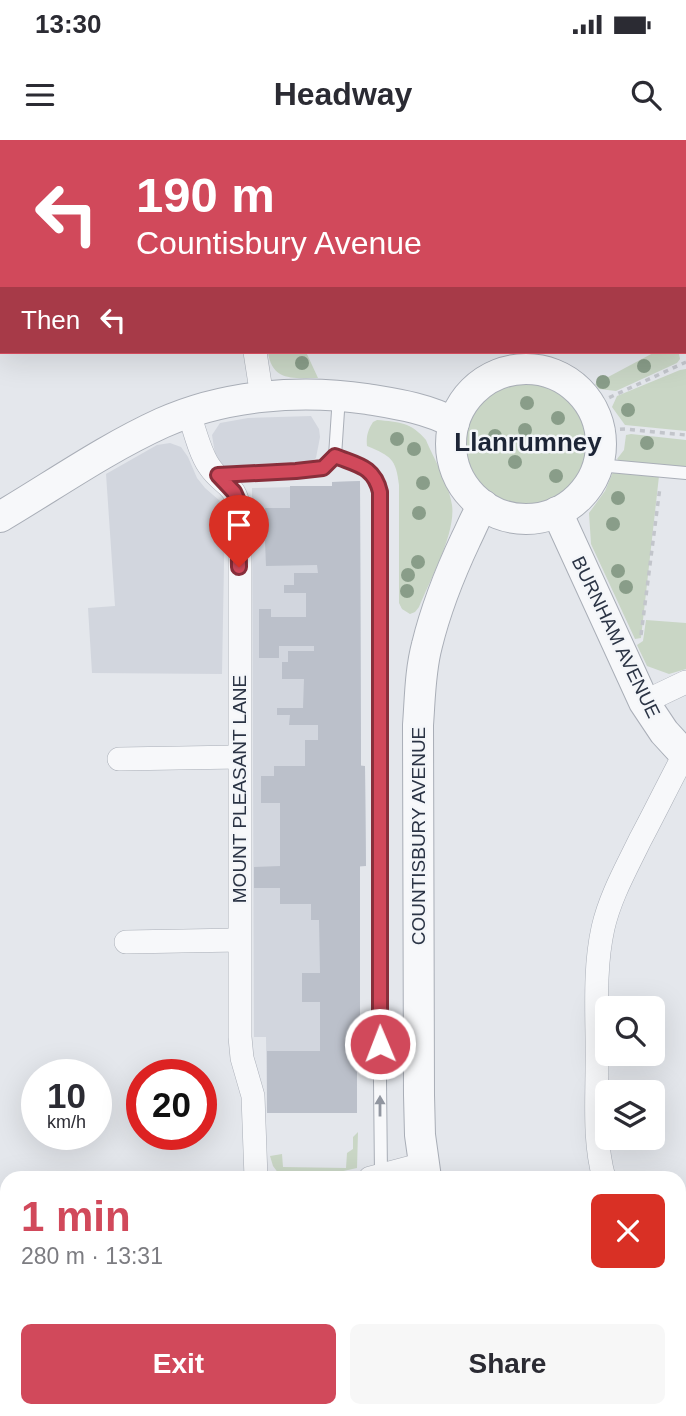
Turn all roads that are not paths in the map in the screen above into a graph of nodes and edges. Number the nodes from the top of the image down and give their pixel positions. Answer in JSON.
{"nodes":[{"id":1,"x":255,"y":354,"type":"edge"},
{"id":2,"x":540,"y":361,"type":"edge"},
{"id":3,"x":339,"y":395,"type":"junction"},
{"id":4,"x":262,"y":397,"type":"junction"},
{"id":5,"x":189,"y":413,"type":"junction"},
{"id":6,"x":454,"y":423,"type":"junction"},
{"id":7,"x":335,"y":456,"type":"junction"},
{"id":8,"x":598,"y":465,"type":"junction"},
{"id":9,"x":686,"y":473,"type":"edge"},
{"id":10,"x":218,"y":475,"type":"junction"},
{"id":11,"x":483,"y":505,"type":"junction"},
{"id":12,"x":556,"y":512,"type":"junction"},
{"id":13,"x":0,"y":517,"type":"edge"},
{"id":14,"x":686,"y":682,"type":"edge"},
{"id":15,"x":644,"y":702,"type":"junction"},
{"id":16,"x":685,"y":756,"type":"edge"},
{"id":17,"x":239,"y":757,"type":"junction"},
{"id":18,"x":119,"y":759,"type":"dead end"},
{"id":19,"x":239,"y":940,"type":"junction"},
{"id":20,"x":127,"y":942,"type":"dead end"},
{"id":21,"x":256,"y":1171,"type":"edge"},
{"id":22,"x":375,"y":1171,"type":"edge"},
{"id":23,"x":424,"y":1171,"type":"edge"},
{"id":24,"x":602,"y":1171,"type":"edge"}],
"edges":[{"from":1,"to":4,"type":"street"},
{"from":2,"to":6,"type":"street"},
{"from":2,"to":8,"type":"street"},
{"from":3,"to":4,"type":"street"},
{"from":3,"to":6,"type":"street"},
{"from":3,"to":7,"type":"lane"},
{"from":4,"to":5,"type":"street"},
{"from":5,"to":10,"type":"street","name":"MOUNT PLEASANT LANE"},
{"from":5,"to":13,"type":"street"},
{"from":6,"to":11,"type":"street"},
{"from":7,"to":10,"type":"lane"},
{"from":22,"to":7,"type":"lane","name":"COUNTISBURY AVENUE","one_way":true},
{"from":8,"to":9,"type":"lane"},
{"from":8,"to":12,"type":"street"},
{"from":10,"to":17,"type":"street","name":"MOUNT PLEASANT LANE"},
{"from":11,"to":12,"type":"street"},
{"from":11,"to":23,"type":"street","name":"COUNTISBURY AVENUE"},
{"from":12,"to":15,"type":"street","name":"BURNHAM AVENUE"},
{"from":14,"to":15,"type":"street"},
{"from":15,"to":16,"type":"street","name":"BURNHAM AVENUE"},
{"from":16,"to":24,"type":"street"},
{"from":17,"to":18,"type":"street"},
{"from":17,"to":19,"type":"street","name":"MOUNT PLEASANT LANE"},
{"from":19,"to":20,"type":"street"},
{"from":19,"to":21,"type":"street","name":"MOUNT PLEASANT LANE"}]}
